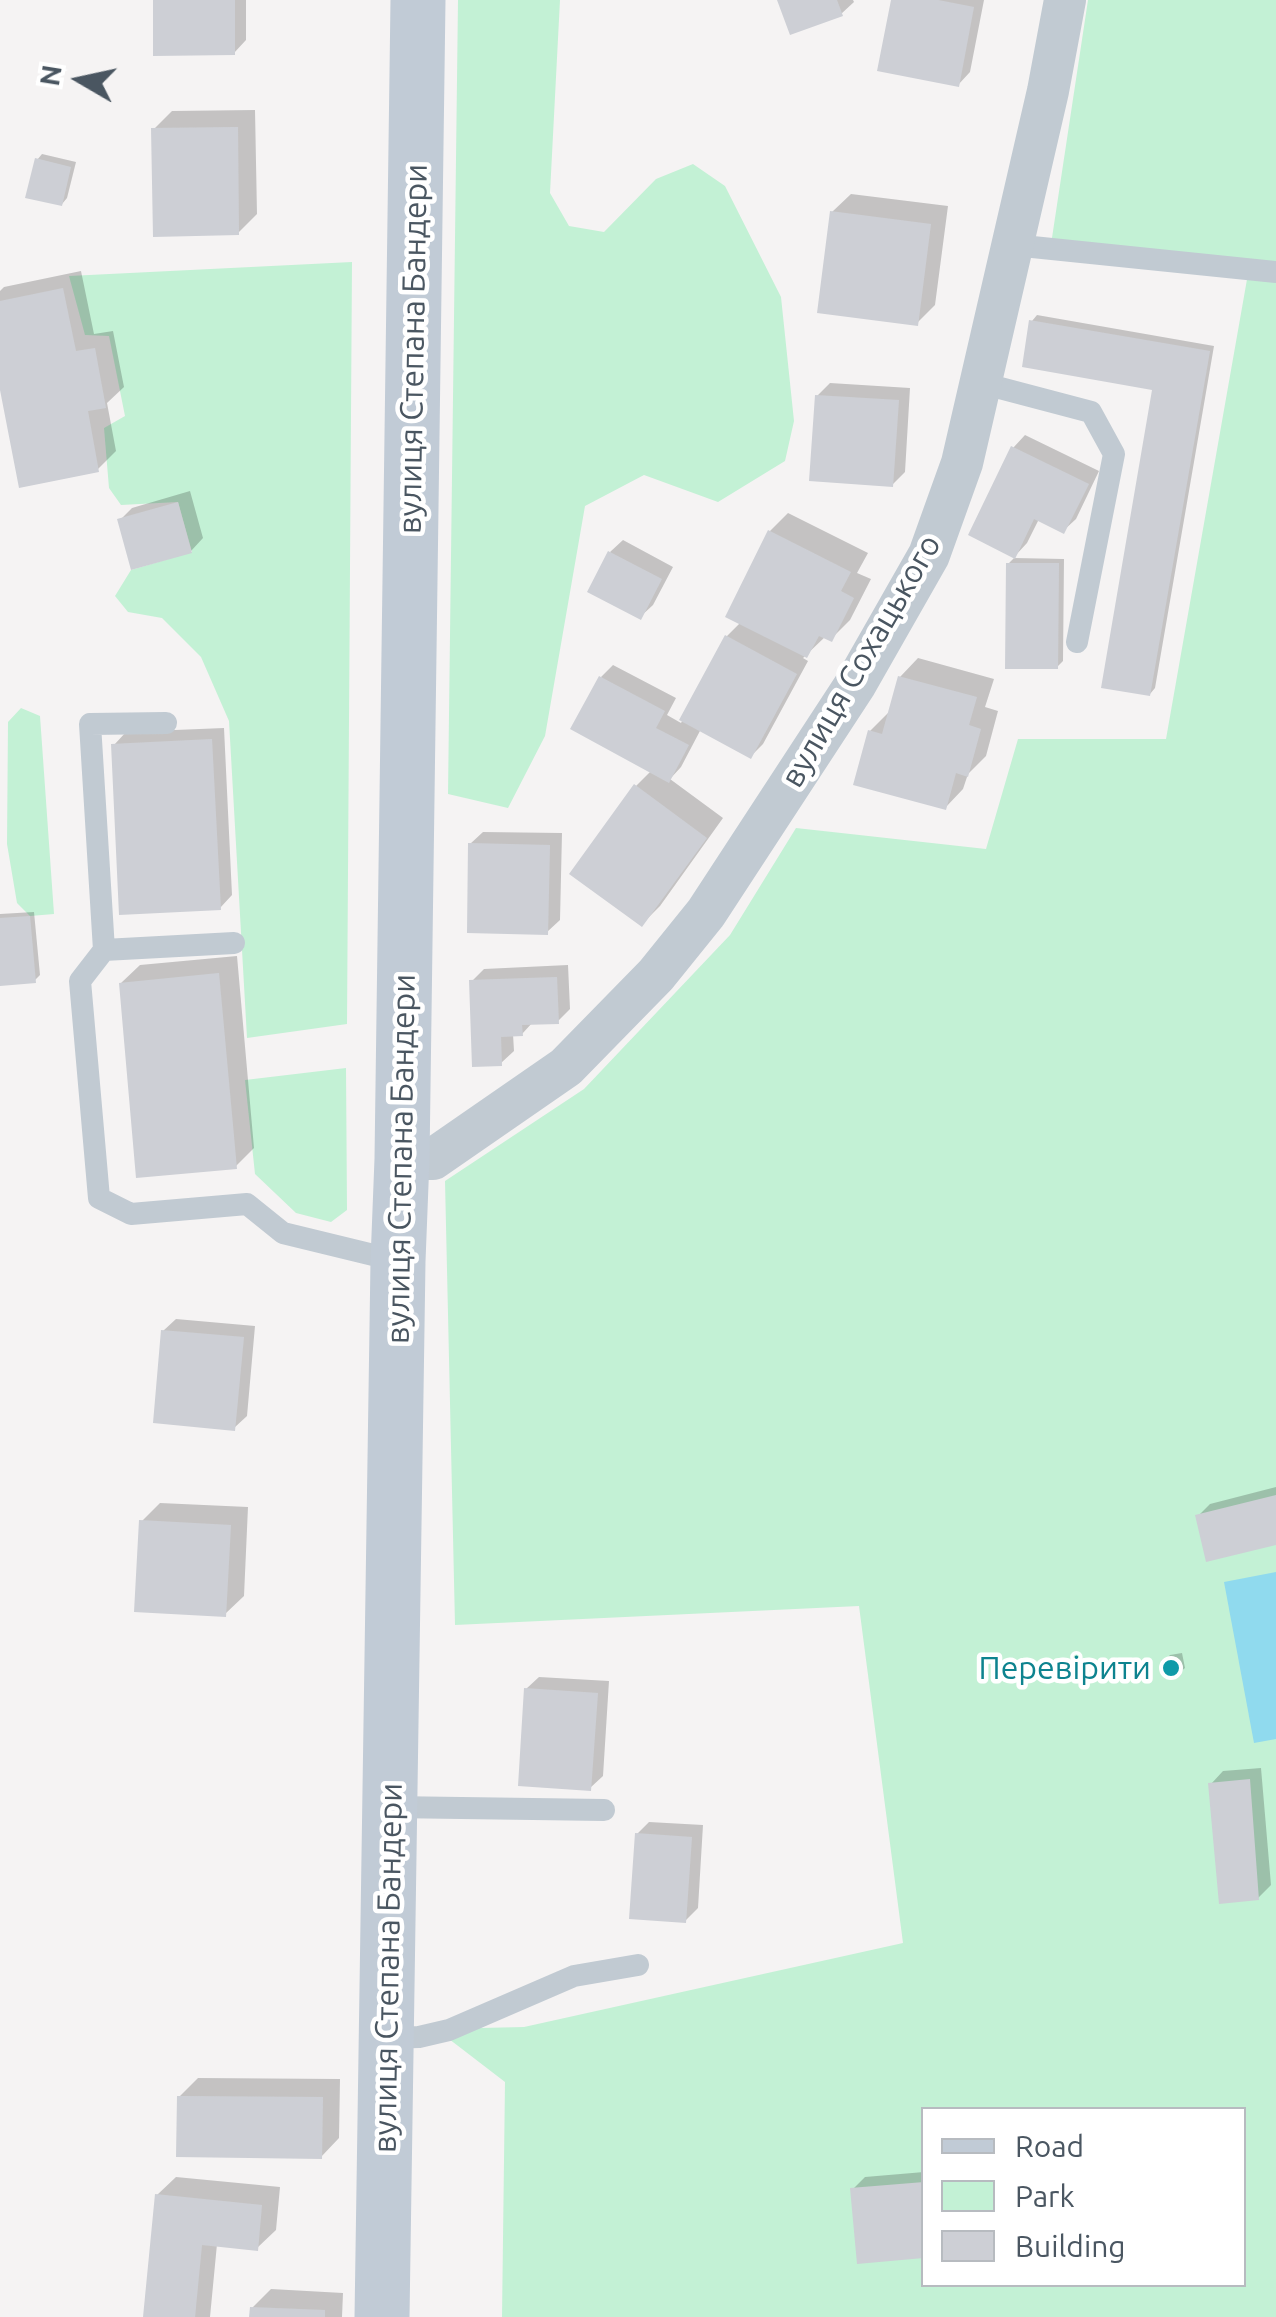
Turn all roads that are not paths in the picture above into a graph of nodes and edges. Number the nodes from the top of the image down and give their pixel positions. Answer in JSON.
{"nodes":[{"id":1,"x":418,"y":0,"type":"edge"},
{"id":2,"x":1065,"y":0,"type":"edge"},
{"id":3,"x":1013,"y":245,"type":"junction"},
{"id":4,"x":1276,"y":272,"type":"edge"},
{"id":5,"x":981,"y":383,"type":"junction"},
{"id":6,"x":1076,"y":642,"type":"dead end"},
{"id":7,"x":166,"y":723,"type":"dead end"},
{"id":8,"x":234,"y":943,"type":"dead end"},
{"id":9,"x":104,"y":950,"type":"junction"},
{"id":10,"x":402,"y":1159,"type":"junction"},
{"id":11,"x":398,"y":1261,"type":"junction"},
{"id":12,"x":390,"y":1807,"type":"junction"},
{"id":13,"x":604,"y":1810,"type":"dead end"},
{"id":14,"x":638,"y":1965,"type":"dead end"},
{"id":15,"x":386,"y":2038,"type":"junction"},
{"id":16,"x":382,"y":2317,"type":"edge"}],
"edges":[{"from":1,"to":10,"type":"main road","name":"вулиця Степана Бандери"},
{"from":2,"to":3,"type":"street","name":"вулиця Сохацького"},
{"from":3,"to":4,"type":"lane"},
{"from":3,"to":5,"type":"street","name":"вулиця Сохацького"},
{"from":5,"to":6,"type":"lane"},
{"from":5,"to":10,"type":"street","name":"вулиця Сохацького"},
{"from":7,"to":9,"type":"lane"},
{"from":8,"to":9,"type":"lane"},
{"from":9,"to":11,"type":"lane"},
{"from":10,"to":11,"type":"main road","name":"вулиця Степана Бандери"},
{"from":11,"to":12,"type":"main road","name":"вулиця Степана Бандери"},
{"from":12,"to":13,"type":"lane"},
{"from":12,"to":15,"type":"main road","name":"вулиця Степана Бандери"},
{"from":14,"to":15,"type":"lane"},
{"from":15,"to":16,"type":"main road","name":"вулиця Степана Бандери"}]}
